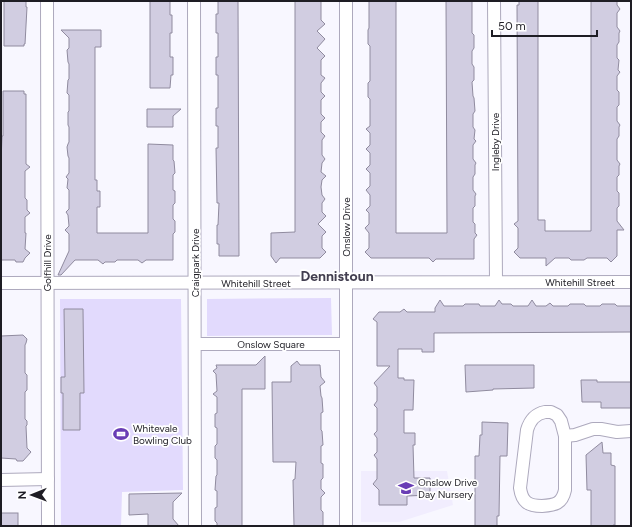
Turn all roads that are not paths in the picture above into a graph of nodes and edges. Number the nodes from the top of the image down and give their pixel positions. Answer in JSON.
{"nodes":[{"id":1,"x":47,"y":1,"type":"edge"},
{"id":2,"x":194,"y":1,"type":"edge"},
{"id":3,"x":346,"y":1,"type":"edge"},
{"id":4,"x":494,"y":1,"type":"edge"},
{"id":5,"x":346,"y":282,"type":"junction"},
{"id":6,"x":496,"y":282,"type":"junction"},
{"id":7,"x":631,"y":282,"type":"edge"},
{"id":8,"x":1,"y":283,"type":"edge"},
{"id":9,"x":47,"y":283,"type":"junction"},
{"id":10,"x":195,"y":283,"type":"junction"},
{"id":11,"x":195,"y":344,"type":"junction"},
{"id":12,"x":346,"y":344,"type":"junction"},
{"id":13,"x":631,"y":431,"type":"edge"},
{"id":14,"x":565,"y":436,"type":"junction"},
{"id":15,"x":48,"y":479,"type":"junction"},
{"id":16,"x":1,"y":480,"type":"edge"},
{"id":17,"x":48,"y":526,"type":"edge"},
{"id":18,"x":195,"y":526,"type":"edge"},
{"id":19,"x":346,"y":526,"type":"edge"}],
"edges":[{"from":1,"to":9,"type":"street","name":"Golfhill Drive"},
{"from":2,"to":10,"type":"street","name":"Craigpark Drive"},
{"from":3,"to":5,"type":"street","name":"Onslow Drive"},
{"from":4,"to":6,"type":"street","name":"Ingleby Drive"},
{"from":5,"to":6,"type":"street","name":"Whitehill Street"},
{"from":5,"to":10,"type":"street","name":"Whitehill Street"},
{"from":5,"to":12,"type":"street","name":"Onslow Drive"},
{"from":6,"to":7,"type":"street","name":"Whitehill Street"},
{"from":8,"to":9,"type":"street","name":"Whitehill Street"},
{"from":9,"to":10,"type":"street","name":"Whitehill Street"},
{"from":9,"to":15,"type":"street","name":"Golfhill Drive"},
{"from":10,"to":11,"type":"street","name":"Craigpark Drive"},
{"from":11,"to":12,"type":"street","name":"Onslow Square"},
{"from":11,"to":18,"type":"street","name":"Craigpark Drive"},
{"from":12,"to":19,"type":"street","name":"Onslow Drive"},
{"from":13,"to":14,"type":"street"},
{"from":14,"to":14,"type":"street"},
{"from":15,"to":16,"type":"street"},
{"from":15,"to":17,"type":"street","name":"Golfhill Drive"}]}
